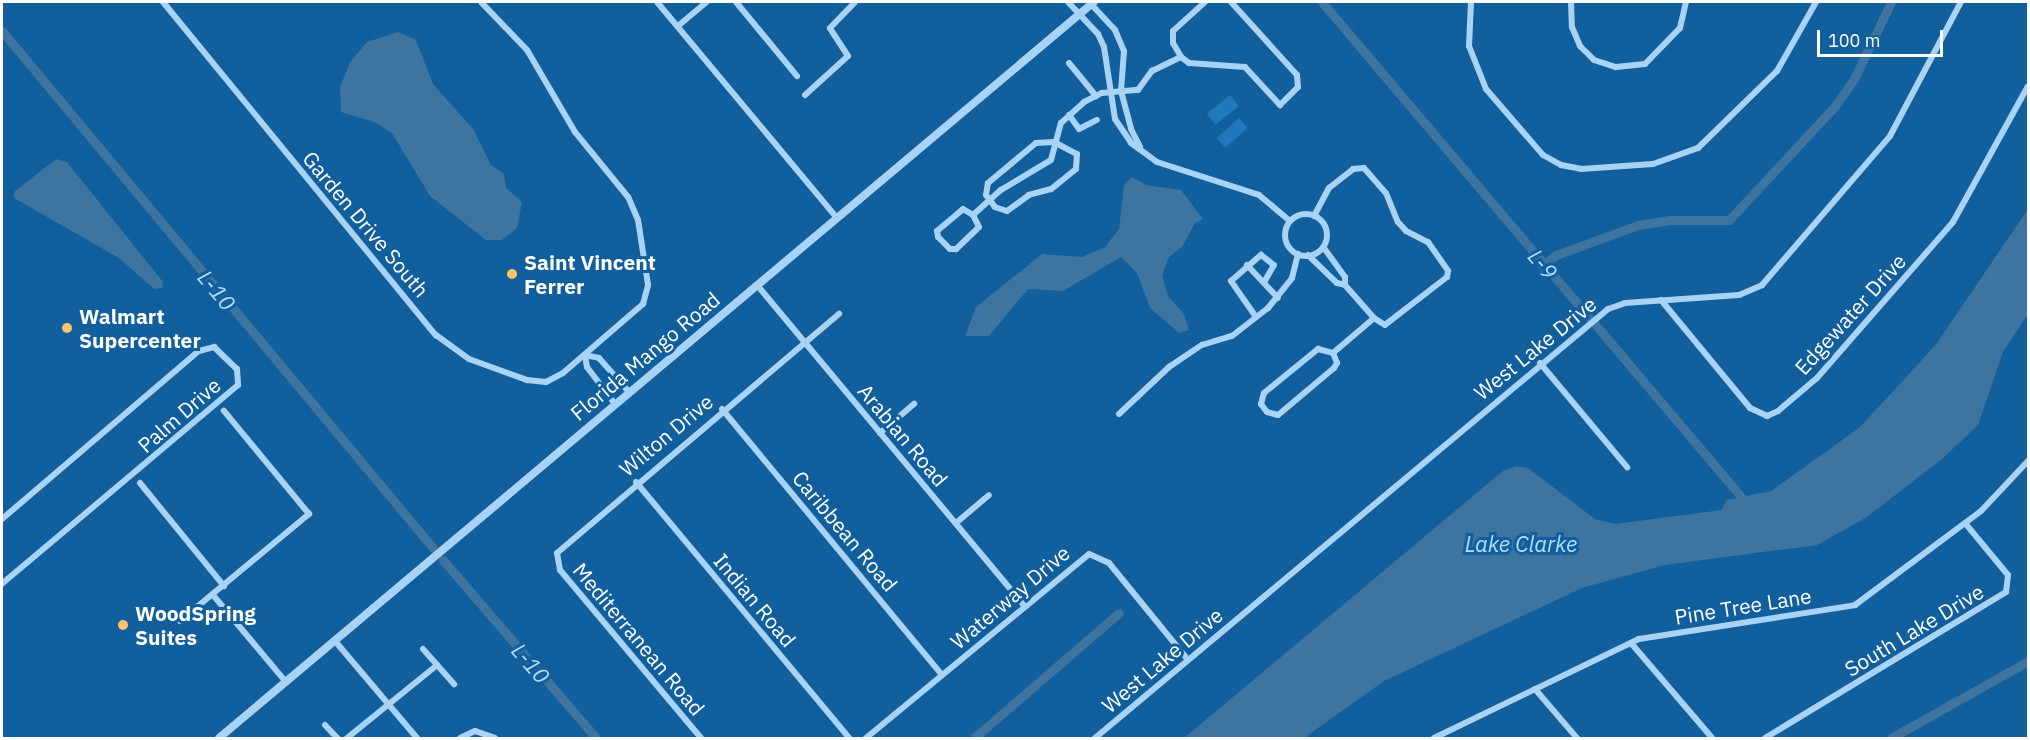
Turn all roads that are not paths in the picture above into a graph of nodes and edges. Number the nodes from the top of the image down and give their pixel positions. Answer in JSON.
{"nodes":[{"id":1,"x":163,"y":2,"type":"edge"},
{"id":2,"x":481,"y":2,"type":"edge"},
{"id":3,"x":657,"y":2,"type":"edge"},
{"id":4,"x":707,"y":2,"type":"edge"},
{"id":5,"x":736,"y":2,"type":"edge"},
{"id":6,"x":855,"y":2,"type":"edge"},
{"id":7,"x":1068,"y":2,"type":"edge"},
{"id":8,"x":1091,"y":2,"type":"edge"},
{"id":9,"x":1205,"y":2,"type":"edge"},
{"id":10,"x":1231,"y":2,"type":"edge"},
{"id":11,"x":1471,"y":2,"type":"edge"},
{"id":12,"x":1571,"y":2,"type":"edge"},
{"id":13,"x":1686,"y":2,"type":"edge"},
{"id":14,"x":1816,"y":2,"type":"edge"},
{"id":15,"x":1961,"y":2,"type":"edge"},
{"id":16,"x":1079,"y":14,"type":"junction"},
{"id":17,"x":678,"y":26,"type":"junction"},
{"id":18,"x":1181,"y":57,"type":"junction"},
{"id":19,"x":1069,"y":63,"type":"dead end"},
{"id":20,"x":797,"y":76,"type":"dead end"},
{"id":21,"x":2028,"y":86,"type":"edge"},
{"id":22,"x":1121,"y":91,"type":"junction"},
{"id":23,"x":1110,"y":92,"type":"junction"},
{"id":24,"x":805,"y":95,"type":"dead end"},
{"id":25,"x":1096,"y":96,"type":"junction"},
{"id":26,"x":1069,"y":115,"type":"junction"},
{"id":27,"x":1097,"y":120,"type":"dead end"},
{"id":28,"x":1054,"y":142,"type":"junction"},
{"id":29,"x":1142,"y":150,"type":"junction"},
{"id":30,"x":989,"y":200,"type":"junction"},
{"id":31,"x":973,"y":214,"type":"junction"},
{"id":32,"x":1314,"y":216,"type":"junction"},
{"id":33,"x":837,"y":218,"type":"junction"},
{"id":34,"x":1290,"y":221,"type":"junction"},
{"id":35,"x":1323,"y":247,"type":"junction"},
{"id":36,"x":1298,"y":254,"type":"junction"},
{"id":37,"x":1308,"y":255,"type":"junction"},
{"id":38,"x":1247,"y":265,"type":"junction"},
{"id":39,"x":1264,"y":282,"type":"junction"},
{"id":40,"x":757,"y":285,"type":"junction"},
{"id":41,"x":1346,"y":285,"type":"junction"},
{"id":42,"x":1278,"y":298,"type":"junction"},
{"id":43,"x":1660,"y":300,"type":"junction"},
{"id":44,"x":838,"y":314,"type":"dead end"},
{"id":45,"x":1256,"y":317,"type":"junction"},
{"id":46,"x":1374,"y":318,"type":"junction"},
{"id":47,"x":805,"y":342,"type":"junction"},
{"id":48,"x":1333,"y":353,"type":"junction"},
{"id":49,"x":585,"y":355,"type":"junction"},
{"id":50,"x":1540,"y":363,"type":"junction"},
{"id":51,"x":629,"y":392,"type":"junction"},
{"id":52,"x":615,"y":404,"type":"junction"},
{"id":53,"x":914,"y":404,"type":"dead end"},
{"id":54,"x":722,"y":409,"type":"junction"},
{"id":55,"x":224,"y":411,"type":"dead end"},
{"id":56,"x":1119,"y":414,"type":"dead end"},
{"id":57,"x":880,"y":433,"type":"junction"},
{"id":58,"x":2028,"y":461,"type":"edge"},
{"id":59,"x":1627,"y":467,"type":"dead end"},
{"id":60,"x":636,"y":482,"type":"junction"},
{"id":61,"x":140,"y":483,"type":"dead end"},
{"id":62,"x":989,"y":495,"type":"dead end"},
{"id":63,"x":2,"y":519,"type":"edge"},
{"id":64,"x":956,"y":523,"type":"junction"},
{"id":65,"x":1965,"y":523,"type":"junction"},
{"id":66,"x":556,"y":559,"type":"joint"},
{"id":67,"x":2,"y":584,"type":"edge"},
{"id":68,"x":224,"y":585,"type":"junction"},
{"id":69,"x":213,"y":595,"type":"junction"},
{"id":70,"x":1024,"y":606,"type":"junction"},
{"id":71,"x":180,"y":621,"type":"dead end"},
{"id":72,"x":335,"y":641,"type":"junction"},
{"id":73,"x":1631,"y":643,"type":"junction"},
{"id":74,"x":423,"y":649,"type":"dead end"},
{"id":75,"x":1188,"y":660,"type":"junction"},
{"id":76,"x":437,"y":665,"type":"junction"},
{"id":77,"x":942,"y":675,"type":"junction"},
{"id":78,"x":286,"y":682,"type":"junction"},
{"id":79,"x":454,"y":684,"type":"dead end"},
{"id":80,"x":1535,"y":689,"type":"junction"},
{"id":81,"x":389,"y":704,"type":"junction"},
{"id":82,"x":325,"y":725,"type":"dead end"},
{"id":83,"x":219,"y":738,"type":"edge"},
{"id":84,"x":337,"y":738,"type":"edge"},
{"id":85,"x":347,"y":738,"type":"edge"},
{"id":86,"x":417,"y":738,"type":"edge"},
{"id":87,"x":460,"y":738,"type":"edge"},
{"id":88,"x":495,"y":738,"type":"edge"},
{"id":89,"x":701,"y":738,"type":"edge"},
{"id":90,"x":849,"y":738,"type":"edge"},
{"id":91,"x":866,"y":738,"type":"edge"},
{"id":92,"x":1095,"y":738,"type":"edge"},
{"id":93,"x":1434,"y":738,"type":"edge"},
{"id":94,"x":1576,"y":738,"type":"edge"},
{"id":95,"x":1712,"y":738,"type":"edge"},
{"id":96,"x":1765,"y":738,"type":"edge"}],
"edges":[{"from":1,"to":49,"type":"street","name":"Garden Drive South"},
{"from":2,"to":49,"type":"street","name":"Garden Drive South"},
{"from":3,"to":17,"type":"street"},
{"from":4,"to":17,"type":"street"},
{"from":5,"to":20,"type":"street"},
{"from":6,"to":24,"type":"street"},
{"from":7,"to":16,"type":"street"},
{"from":8,"to":16,"type":"street","name":"Florida Mango Road"},
{"from":8,"to":22,"type":"street"},
{"from":9,"to":18,"type":"street"},
{"from":10,"to":18,"type":"street"},
{"from":11,"to":14,"type":"street"},
{"from":12,"to":13,"type":"street"},
{"from":15,"to":43,"type":"street","name":"West Lake Drive"},
{"from":16,"to":23,"type":"street"},
{"from":16,"to":33,"type":"street","name":"Florida Mango Road"},
{"from":17,"to":33,"type":"street"},
{"from":18,"to":22,"type":"street"},
{"from":19,"to":25,"type":"street"},
{"from":21,"to":43,"type":"street","name":"Edgewater Drive"},
{"from":22,"to":23,"type":"street"},
{"from":22,"to":29,"type":"street"},
{"from":23,"to":25,"type":"street"},
{"from":23,"to":29,"type":"street"},
{"from":25,"to":26,"type":"street"},
{"from":26,"to":27,"type":"street"},
{"from":26,"to":28,"type":"street"},
{"from":28,"to":30,"type":"street"},
{"from":28,"to":30,"type":"street"},
{"from":28,"to":30,"type":"street"},
{"from":29,"to":34,"type":"street"},
{"from":30,"to":31,"type":"street"},
{"from":31,"to":31,"type":"street"},
{"from":32,"to":34,"type":"street"},
{"from":32,"to":35,"type":"street"},
{"from":32,"to":46,"type":"street"},
{"from":33,"to":40,"type":"street","name":"Florida Mango Road"},
{"from":34,"to":36,"type":"street"},
{"from":35,"to":37,"type":"street"},
{"from":35,"to":41,"type":"street"},
{"from":36,"to":37,"type":"street"},
{"from":36,"to":42,"type":"street"},
{"from":37,"to":41,"type":"street"},
{"from":38,"to":39,"type":"street"},
{"from":38,"to":39,"type":"street"},
{"from":38,"to":45,"type":"street"},
{"from":39,"to":42,"type":"street"},
{"from":40,"to":47,"type":"street","name":"Arabian Road"},
{"from":40,"to":51,"type":"street","name":"Florida Mango Road"},
{"from":41,"to":46,"type":"street"},
{"from":42,"to":45,"type":"street"},
{"from":43,"to":50,"type":"street","name":"West Lake Drive"},
{"from":44,"to":47,"type":"street","name":"Wilton Drive"},
{"from":45,"to":56,"type":"street"},
{"from":46,"to":48,"type":"street"},
{"from":47,"to":54,"type":"street","name":"Wilton Drive"},
{"from":47,"to":57,"type":"street","name":"Arabian Road"},
{"from":48,"to":48,"type":"street"},
{"from":49,"to":51,"type":"street"},
{"from":49,"to":52,"type":"street"},
{"from":50,"to":59,"type":"street"},
{"from":50,"to":75,"type":"street","name":"West Lake Drive"},
{"from":51,"to":52,"type":"street","name":"Florida Mango Road"},
{"from":52,"to":72,"type":"street","name":"Florida Mango Road"},
{"from":53,"to":57,"type":"street"},
{"from":54,"to":60,"type":"street","name":"Wilton Drive"},
{"from":54,"to":77,"type":"street","name":"Caribbean Road"},
{"from":55,"to":68,"type":"street"},
{"from":57,"to":64,"type":"street","name":"Arabian Road"},
{"from":58,"to":65,"type":"street","name":"Pine Tree Lane"},
{"from":60,"to":66,"type":"street","name":"Wilton Drive"},
{"from":60,"to":90,"type":"street","name":"Indian Road"},
{"from":61,"to":68,"type":"street"},
{"from":62,"to":64,"type":"street"},
{"from":63,"to":67,"type":"street","name":"Palm Drive"},
{"from":64,"to":70,"type":"street","name":"Arabian Road"},
{"from":65,"to":73,"type":"street","name":"Pine Tree Lane"},
{"from":65,"to":96,"type":"street","name":"South Lake Drive"},
{"from":66,"to":89,"type":"street","name":"Mediterranean Road"},
{"from":68,"to":69,"type":"street"},
{"from":69,"to":71,"type":"street"},
{"from":69,"to":78,"type":"street"},
{"from":70,"to":75,"type":"street","name":"Waterway Drive"},
{"from":70,"to":77,"type":"street","name":"Waterway Drive"},
{"from":72,"to":78,"type":"street","name":"Florida Mango Road"},
{"from":72,"to":81,"type":"street"},
{"from":73,"to":80,"type":"street","name":"Pine Tree Lane"},
{"from":73,"to":95,"type":"street"},
{"from":74,"to":76,"type":"street"},
{"from":75,"to":92,"type":"street","name":"West Lake Drive"},
{"from":76,"to":79,"type":"street"},
{"from":76,"to":81,"type":"street"},
{"from":77,"to":91,"type":"street","name":"Waterway Drive"},
{"from":78,"to":83,"type":"street","name":"Florida Mango Road"},
{"from":80,"to":93,"type":"street","name":"Pine Tree Lane"},
{"from":80,"to":94,"type":"street"},
{"from":81,"to":85,"type":"street"},
{"from":81,"to":86,"type":"street"},
{"from":82,"to":84,"type":"street"},
{"from":87,"to":88,"type":"street"}]}
